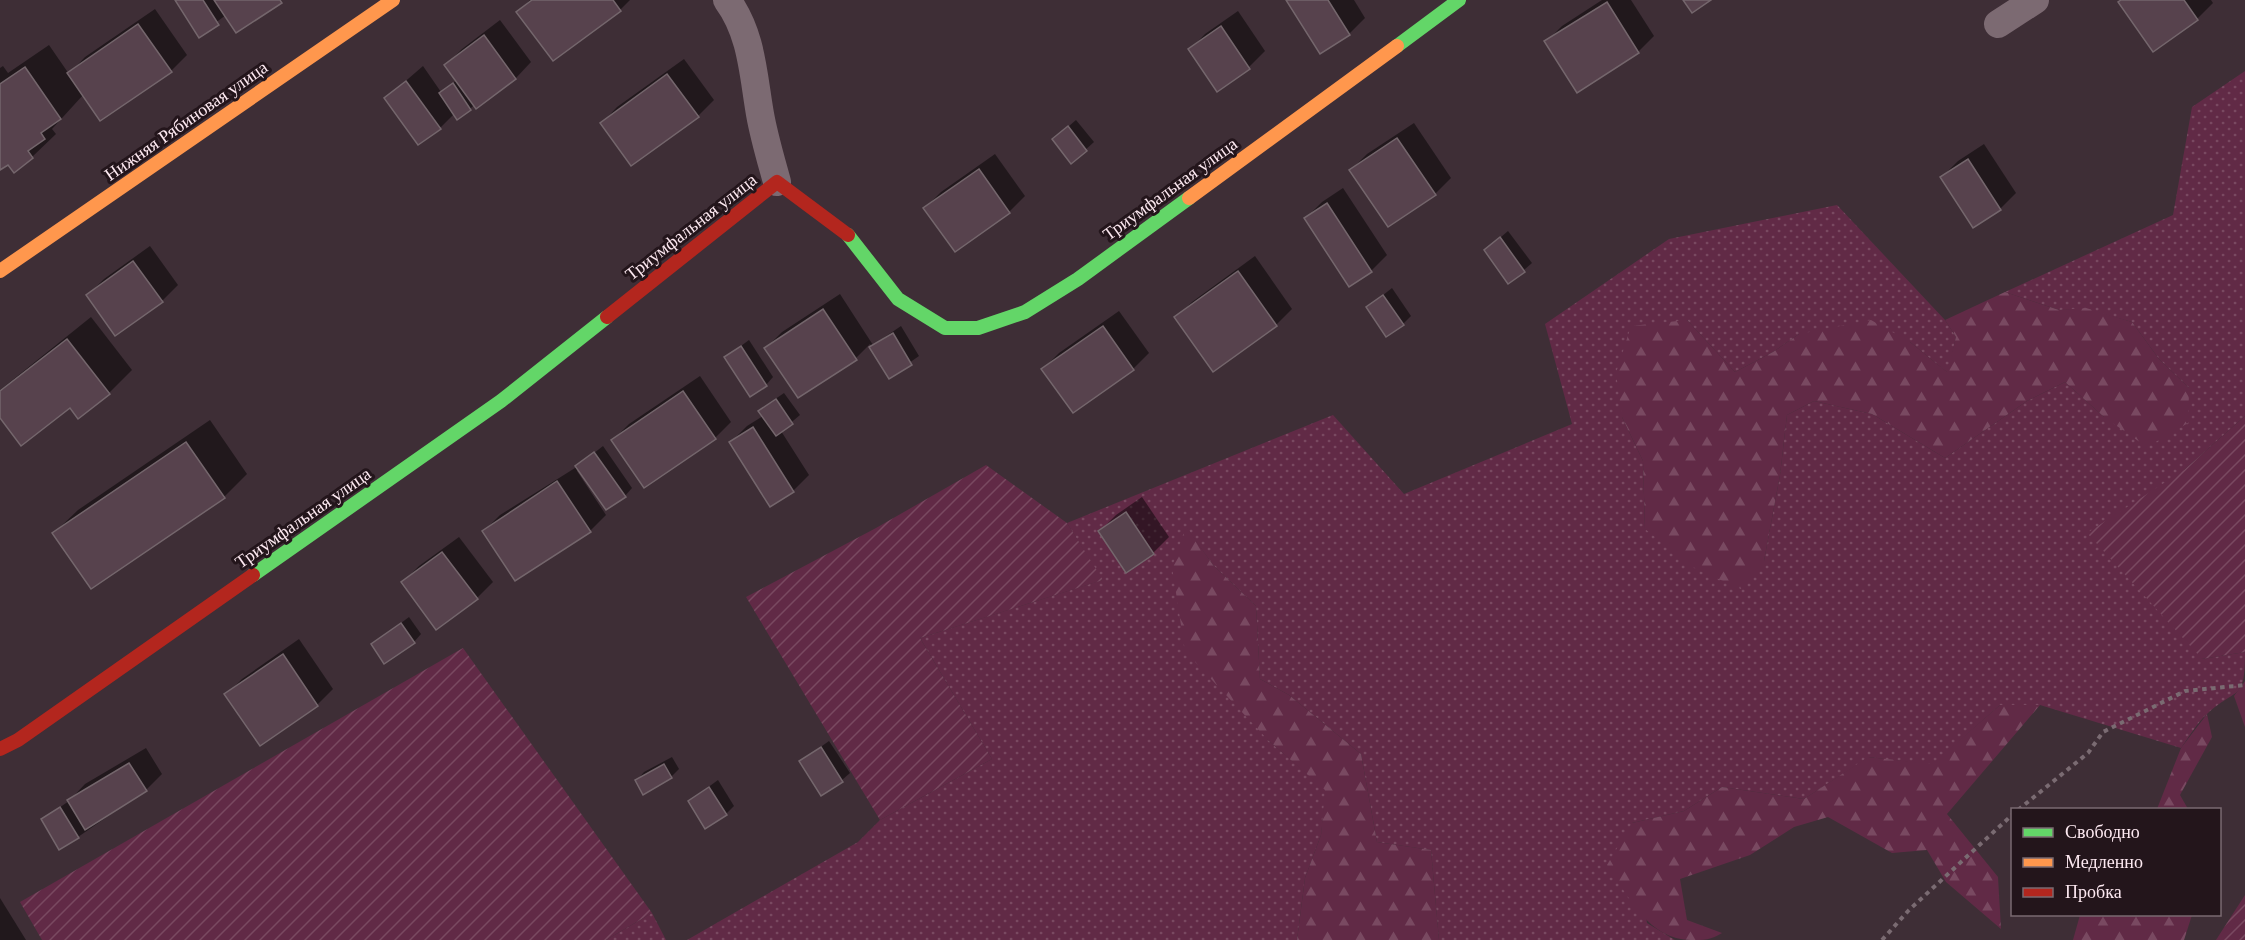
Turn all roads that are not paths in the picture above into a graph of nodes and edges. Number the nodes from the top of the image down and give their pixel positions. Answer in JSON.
{"nodes":[{"id":1,"x":393,"y":0,"type":"edge"},
{"id":2,"x":727,"y":0,"type":"edge"},
{"id":3,"x":1459,"y":0,"type":"edge"},
{"id":4,"x":2035,"y":0,"type":"edge"},
{"id":5,"x":1998,"y":24,"type":"dead end"},
{"id":6,"x":777,"y":182,"type":"junction"},
{"id":7,"x":0,"y":271,"type":"edge"},
{"id":8,"x":0,"y":748,"type":"edge"}],
"edges":[{"from":1,"to":7,"type":"street","name":"Нижняя Рябиновая улица"},
{"from":2,"to":6,"type":"street"},
{"from":3,"to":6,"type":"street","name":"Триумфальная улица"},
{"from":4,"to":5,"type":"street"},
{"from":6,"to":8,"type":"street","name":"Триумфальная улица"}]}
